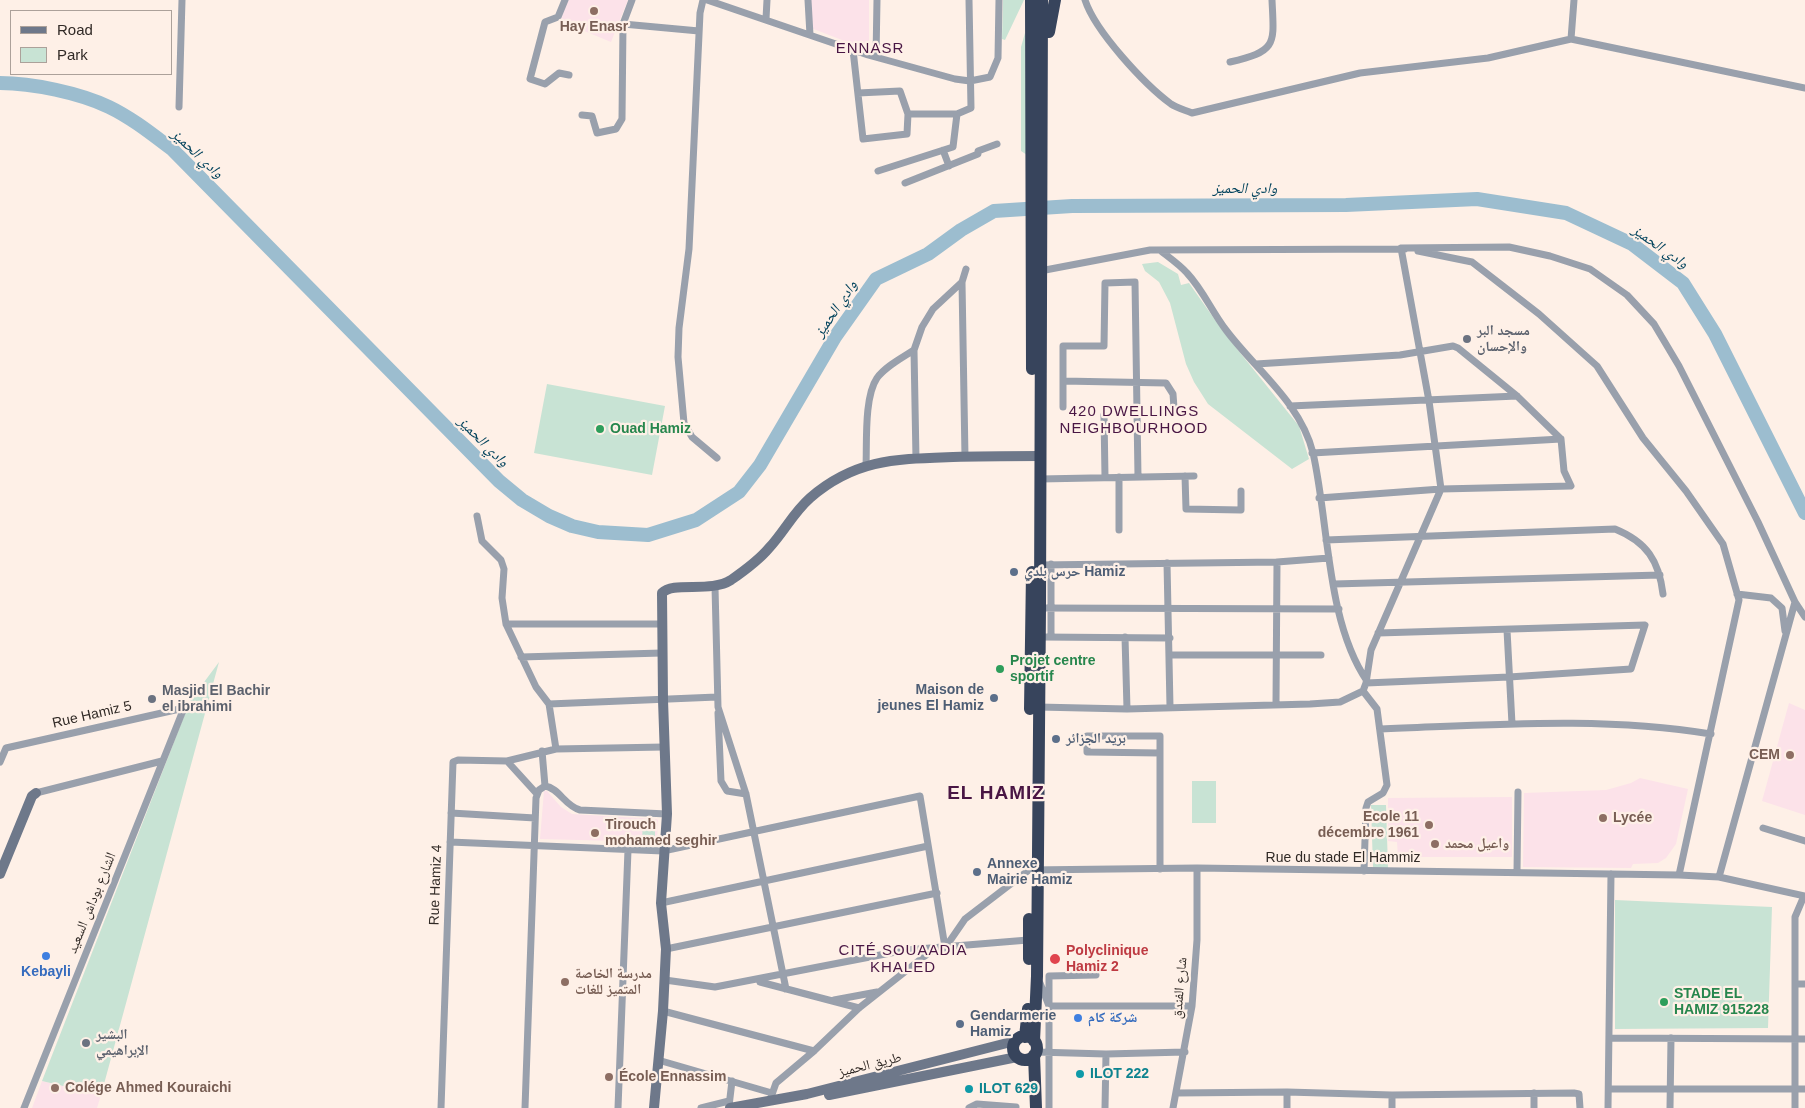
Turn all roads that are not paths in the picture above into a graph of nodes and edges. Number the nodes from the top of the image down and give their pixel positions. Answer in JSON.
{"nodes":[{"id":1,"x":182,"y":0,"type":"edge"},
{"id":2,"x":565,"y":0,"type":"edge"},
{"id":3,"x":632,"y":0,"type":"edge"},
{"id":4,"x":702,"y":0,"type":"edge"},
{"id":5,"x":707,"y":0,"type":"edge"},
{"id":6,"x":767,"y":0,"type":"edge"},
{"id":7,"x":808,"y":0,"type":"edge"},
{"id":8,"x":877,"y":0,"type":"edge"},
{"id":9,"x":969,"y":0,"type":"edge"},
{"id":10,"x":999,"y":0,"type":"edge"},
{"id":11,"x":1031,"y":0,"type":"edge"},
{"id":12,"x":1042,"y":0,"type":"edge"},
{"id":13,"x":1055,"y":0,"type":"edge"},
{"id":14,"x":1085,"y":0,"type":"edge"},
{"id":15,"x":1272,"y":0,"type":"edge"},
{"id":16,"x":1574,"y":0,"type":"edge"},
{"id":17,"x":766,"y":19,"type":"junction"},
{"id":18,"x":623,"y":24,"type":"junction"},
{"id":19,"x":699,"y":31,"type":"junction"},
{"id":20,"x":810,"y":35,"type":"junction"},
{"id":21,"x":1571,"y":39,"type":"junction"},
{"id":22,"x":853,"y":50,"type":"junction"},
{"id":23,"x":876,"y":57,"type":"junction"},
{"id":24,"x":1230,"y":62,"type":"dead end"},
{"id":25,"x":569,"y":75,"type":"dead end"},
{"id":26,"x":1042,"y":77,"type":"junction"},
{"id":27,"x":970,"y":80,"type":"junction"},
{"id":28,"x":1805,"y":88,"type":"edge"},
{"id":29,"x":858,"y":94,"type":"junction"},
{"id":30,"x":179,"y":106,"type":"dead end"},
{"id":31,"x":908,"y":114,"type":"junction"},
{"id":32,"x":957,"y":114,"type":"junction"},
{"id":33,"x":582,"y":115,"type":"dead end"},
{"id":34,"x":997,"y":144,"type":"dead end"},
{"id":35,"x":943,"y":150,"type":"junction"},
{"id":36,"x":1037,"y":164,"type":"junction"},
{"id":37,"x":949,"y":166,"type":"junction"},
{"id":38,"x":878,"y":170,"type":"dead end"},
{"id":39,"x":905,"y":183,"type":"dead end"},
{"id":40,"x":1401,"y":248,"type":"junction"},
{"id":41,"x":1162,"y":251,"type":"junction"},
{"id":42,"x":966,"y":269,"type":"dead end"},
{"id":43,"x":1037,"y":272,"type":"junction"},
{"id":44,"x":962,"y":282,"type":"junction"},
{"id":45,"x":914,"y":350,"type":"junction"},
{"id":46,"x":1420,"y":352,"type":"junction"},
{"id":47,"x":1256,"y":364,"type":"junction"},
{"id":48,"x":1063,"y":381,"type":"junction"},
{"id":49,"x":1137,"y":381,"type":"junction"},
{"id":50,"x":1517,"y":396,"type":"junction"},
{"id":51,"x":1428,"y":401,"type":"junction"},
{"id":52,"x":1290,"y":406,"type":"junction"},
{"id":53,"x":1063,"y":407,"type":"dead end"},
{"id":54,"x":1174,"y":408,"type":"dead end"},
{"id":55,"x":1104,"y":414,"type":"dead end"},
{"id":56,"x":1561,"y":439,"type":"junction"},
{"id":57,"x":1435,"y":446,"type":"junction"},
{"id":58,"x":1312,"y":453,"type":"junction"},
{"id":59,"x":1036,"y":456,"type":"junction"},
{"id":60,"x":964,"y":457,"type":"junction"},
{"id":61,"x":717,"y":458,"type":"dead end"},
{"id":62,"x":916,"y":459,"type":"junction"},
{"id":63,"x":866,"y":466,"type":"junction"},
{"id":64,"x":1185,"y":476,"type":"junction"},
{"id":65,"x":1194,"y":476,"type":"dead end"},
{"id":66,"x":1105,"y":477,"type":"junction"},
{"id":67,"x":1119,"y":477,"type":"junction"},
{"id":68,"x":1138,"y":477,"type":"junction"},
{"id":69,"x":1040,"y":479,"type":"junction"},
{"id":70,"x":1441,"y":489,"type":"junction"},
{"id":71,"x":1241,"y":491,"type":"dead end"},
{"id":72,"x":1319,"y":498,"type":"junction"},
{"id":73,"x":477,"y":516,"type":"dead end"},
{"id":74,"x":1119,"y":530,"type":"dead end"},
{"id":75,"x":1420,"y":537,"type":"junction"},
{"id":76,"x":1326,"y":540,"type":"junction"},
{"id":77,"x":1329,"y":558,"type":"junction"},
{"id":78,"x":1277,"y":562,"type":"junction"},
{"id":79,"x":1168,"y":563,"type":"junction"},
{"id":80,"x":1046,"y":564,"type":"junction"},
{"id":81,"x":1660,"y":575,"type":"junction"},
{"id":82,"x":1400,"y":583,"type":"junction"},
{"id":83,"x":1334,"y":584,"type":"junction"},
{"id":84,"x":715,"y":587,"type":"junction"},
{"id":85,"x":1663,"y":594,"type":"dead end"},
{"id":86,"x":1737,"y":594,"type":"junction"},
{"id":87,"x":1795,"y":602,"type":"junction"},
{"id":88,"x":1046,"y":608,"type":"junction"},
{"id":89,"x":1169,"y":609,"type":"junction"},
{"id":90,"x":1339,"y":609,"type":"junction"},
{"id":91,"x":1276,"y":610,"type":"junction"},
{"id":92,"x":1805,"y":617,"type":"edge"},
{"id":93,"x":506,"y":624,"type":"junction"},
{"id":94,"x":661,"y":624,"type":"junction"},
{"id":95,"x":1507,"y":630,"type":"junction"},
{"id":96,"x":1378,"y":633,"type":"junction"},
{"id":97,"x":1786,"y":633,"type":"junction"},
{"id":98,"x":1045,"y":637,"type":"junction"},
{"id":99,"x":1125,"y":637,"type":"junction"},
{"id":100,"x":1170,"y":638,"type":"junction"},
{"id":101,"x":662,"y":653,"type":"junction"},
{"id":102,"x":1170,"y":655,"type":"junction"},
{"id":103,"x":1321,"y":655,"type":"dead end"},
{"id":104,"x":1277,"y":656,"type":"junction"},
{"id":105,"x":520,"y":657,"type":"junction"},
{"id":106,"x":1509,"y":677,"type":"junction"},
{"id":107,"x":1366,"y":682,"type":"junction"},
{"id":108,"x":1362,"y":691,"type":"junction"},
{"id":109,"x":717,"y":698,"type":"junction"},
{"id":110,"x":662,"y":700,"type":"junction"},
{"id":111,"x":1276,"y":703,"type":"junction"},
{"id":112,"x":549,"y":704,"type":"junction"},
{"id":113,"x":718,"y":707,"type":"junction"},
{"id":114,"x":1034,"y":707,"type":"junction"},
{"id":115,"x":1170,"y":707,"type":"junction"},
{"id":116,"x":184,"y":708,"type":"joint"},
{"id":117,"x":1127,"y":709,"type":"junction"},
{"id":118,"x":1512,"y":724,"type":"junction"},
{"id":119,"x":1381,"y":729,"type":"junction"},
{"id":120,"x":1711,"y":734,"type":"junction"},
{"id":121,"x":3,"y":746,"type":"edge"},
{"id":122,"x":664,"y":747,"type":"junction"},
{"id":123,"x":556,"y":749,"type":"junction"},
{"id":124,"x":542,"y":752,"type":"junction"},
{"id":125,"x":1160,"y":753,"type":"junction"},
{"id":126,"x":507,"y":761,"type":"junction"},
{"id":127,"x":0,"y":762,"type":"edge"},
{"id":128,"x":162,"y":762,"type":"junction"},
{"id":129,"x":545,"y":786,"type":"junction"},
{"id":130,"x":1518,"y":792,"type":"dead end"},
{"id":131,"x":36,"y":793,"type":"joint"},
{"id":132,"x":537,"y":794,"type":"junction"},
{"id":133,"x":746,"y":794,"type":"junction"},
{"id":134,"x":451,"y":813,"type":"junction"},
{"id":135,"x":667,"y":814,"type":"junction"},
{"id":136,"x":535,"y":818,"type":"junction"},
{"id":137,"x":1763,"y":828,"type":"dead end"},
{"id":138,"x":753,"y":832,"type":"junction"},
{"id":139,"x":1805,"y":841,"type":"edge"},
{"id":140,"x":450,"y":842,"type":"junction"},
{"id":141,"x":534,"y":844,"type":"junction"},
{"id":142,"x":928,"y":846,"type":"junction"},
{"id":143,"x":628,"y":850,"type":"junction"},
{"id":144,"x":663,"y":851,"type":"junction"},
{"id":145,"x":1160,"y":868,"type":"junction"},
{"id":146,"x":1197,"y":868,"type":"junction"},
{"id":147,"x":1033,"y":870,"type":"junction"},
{"id":148,"x":1364,"y":871,"type":"junction"},
{"id":149,"x":1517,"y":872,"type":"junction"},
{"id":150,"x":0,"y":874,"type":"edge"},
{"id":151,"x":1611,"y":874,"type":"junction"},
{"id":152,"x":1679,"y":875,"type":"junction"},
{"id":153,"x":1719,"y":877,"type":"junction"},
{"id":154,"x":763,"y":880,"type":"junction"},
{"id":155,"x":937,"y":893,"type":"junction"},
{"id":156,"x":1805,"y":896,"type":"edge"},
{"id":157,"x":660,"y":903,"type":"junction"},
{"id":158,"x":773,"y":926,"type":"junction"},
{"id":159,"x":1028,"y":940,"type":"junction"},
{"id":160,"x":935,"y":948,"type":"junction"},
{"id":161,"x":945,"y":948,"type":"junction"},
{"id":162,"x":666,"y":949,"type":"junction"},
{"id":163,"x":783,"y":975,"type":"junction"},
{"id":164,"x":1096,"y":975,"type":"dead end"},
{"id":165,"x":1037,"y":976,"type":"junction"},
{"id":166,"x":665,"y":980,"type":"junction"},
{"id":167,"x":757,"y":981,"type":"junction"},
{"id":168,"x":1795,"y":984,"type":"junction"},
{"id":169,"x":1805,"y":984,"type":"edge"},
{"id":170,"x":786,"y":989,"type":"junction"},
{"id":171,"x":880,"y":991,"type":"junction"},
{"id":172,"x":830,"y":1000,"type":"junction"},
{"id":173,"x":1049,"y":1006,"type":"junction"},
{"id":174,"x":1192,"y":1006,"type":"junction"},
{"id":175,"x":859,"y":1008,"type":"junction"},
{"id":176,"x":663,"y":1011,"type":"junction"},
{"id":177,"x":1610,"y":1038,"type":"junction"},
{"id":178,"x":1671,"y":1038,"type":"junction"},
{"id":179,"x":1796,"y":1039,"type":"junction"},
{"id":180,"x":1805,"y":1039,"type":"edge"},
{"id":181,"x":1023,"y":1047,"type":"junction"},
{"id":182,"x":814,"y":1051,"type":"junction"},
{"id":183,"x":1185,"y":1052,"type":"junction"},
{"id":184,"x":1049,"y":1054,"type":"junction"},
{"id":185,"x":1106,"y":1054,"type":"junction"},
{"id":186,"x":658,"y":1060,"type":"junction"},
{"id":187,"x":732,"y":1081,"type":"junction"},
{"id":188,"x":1610,"y":1089,"type":"junction"},
{"id":189,"x":1670,"y":1089,"type":"junction"},
{"id":190,"x":1796,"y":1089,"type":"junction"},
{"id":191,"x":1805,"y":1089,"type":"edge"},
{"id":192,"x":1287,"y":1092,"type":"junction"},
{"id":193,"x":1176,"y":1093,"type":"junction"},
{"id":194,"x":1534,"y":1094,"type":"junction"},
{"id":195,"x":1392,"y":1095,"type":"junction"},
{"id":196,"x":768,"y":1100,"type":"edge"},
{"id":197,"x":729,"y":1106,"type":"edge"},
{"id":198,"x":1016,"y":1107,"type":"edge"},
{"id":199,"x":24,"y":1108,"type":"edge"},
{"id":200,"x":441,"y":1108,"type":"edge"},
{"id":201,"x":526,"y":1108,"type":"edge"},
{"id":202,"x":618,"y":1108,"type":"edge"},
{"id":203,"x":654,"y":1108,"type":"edge"},
{"id":204,"x":701,"y":1108,"type":"edge"},
{"id":205,"x":969,"y":1108,"type":"edge"},
{"id":206,"x":1030,"y":1108,"type":"edge"},
{"id":207,"x":1036,"y":1108,"type":"edge"},
{"id":208,"x":1049,"y":1108,"type":"edge"},
{"id":209,"x":1105,"y":1108,"type":"edge"},
{"id":210,"x":1173,"y":1108,"type":"edge"},
{"id":211,"x":1287,"y":1108,"type":"edge"},
{"id":212,"x":1392,"y":1108,"type":"edge"},
{"id":213,"x":1534,"y":1108,"type":"edge"},
{"id":214,"x":1580,"y":1108,"type":"edge"},
{"id":215,"x":1608,"y":1108,"type":"edge"},
{"id":216,"x":1670,"y":1108,"type":"edge"},
{"id":217,"x":1795,"y":1108,"type":"edge"}],
"edges":[{"from":1,"to":30,"type":"street"},
{"from":2,"to":25,"type":"street"},
{"from":3,"to":18,"type":"street"},
{"from":4,"to":19,"type":"street"},
{"from":5,"to":17,"type":"street"},
{"from":6,"to":17,"type":"street"},
{"from":7,"to":20,"type":"street"},
{"from":8,"to":23,"type":"street"},
{"from":9,"to":27,"type":"street"},
{"from":10,"to":27,"type":"street"},
{"from":11,"to":36,"type":"highway"},
{"from":12,"to":26,"type":"highway"},
{"from":13,"to":26,"type":"highway"},
{"from":14,"to":21,"type":"street"},
{"from":15,"to":24,"type":"street"},
{"from":16,"to":21,"type":"street"},
{"from":17,"to":20,"type":"street"},
{"from":18,"to":19,"type":"street"},
{"from":18,"to":33,"type":"street"},
{"from":19,"to":61,"type":"street"},
{"from":20,"to":22,"type":"street"},
{"from":21,"to":28,"type":"street"},
{"from":22,"to":23,"type":"street"},
{"from":22,"to":29,"type":"street"},
{"from":23,"to":27,"type":"street"},
{"from":26,"to":36,"type":"highway"},
{"from":27,"to":32,"type":"street"},
{"from":29,"to":31,"type":"street"},
{"from":29,"to":31,"type":"street"},
{"from":31,"to":32,"type":"street"},
{"from":32,"to":35,"type":"street"},
{"from":34,"to":37,"type":"street"},
{"from":35,"to":37,"type":"street"},
{"from":35,"to":38,"type":"street"},
{"from":36,"to":43,"type":"highway"},
{"from":37,"to":39,"type":"street"},
{"from":40,"to":41,"type":"street"},
{"from":40,"to":46,"type":"street"},
{"from":40,"to":86,"type":"street"},
{"from":40,"to":87,"type":"street"},
{"from":41,"to":43,"type":"street"},
{"from":41,"to":47,"type":"street"},
{"from":42,"to":44,"type":"street"},
{"from":43,"to":59,"type":"highway"},
{"from":44,"to":45,"type":"street"},
{"from":44,"to":60,"type":"street"},
{"from":45,"to":62,"type":"street"},
{"from":45,"to":63,"type":"street"},
{"from":46,"to":47,"type":"street"},
{"from":46,"to":50,"type":"street"},
{"from":46,"to":51,"type":"street"},
{"from":47,"to":52,"type":"street"},
{"from":48,"to":49,"type":"street"},
{"from":48,"to":49,"type":"street"},
{"from":48,"to":53,"type":"street"},
{"from":49,"to":54,"type":"street"},
{"from":49,"to":68,"type":"street"},
{"from":50,"to":51,"type":"street"},
{"from":50,"to":56,"type":"street"},
{"from":51,"to":52,"type":"street"},
{"from":51,"to":57,"type":"street"},
{"from":52,"to":58,"type":"street"},
{"from":55,"to":66,"type":"street"},
{"from":56,"to":57,"type":"street"},
{"from":56,"to":70,"type":"street"},
{"from":57,"to":58,"type":"street"},
{"from":57,"to":70,"type":"street"},
{"from":58,"to":72,"type":"street"},
{"from":59,"to":60,"type":"street"},
{"from":59,"to":69,"type":"highway"},
{"from":59,"to":114,"type":"highway"},
{"from":60,"to":62,"type":"street"},
{"from":62,"to":63,"type":"street"},
{"from":63,"to":84,"type":"street"},
{"from":64,"to":65,"type":"street"},
{"from":64,"to":68,"type":"street"},
{"from":64,"to":71,"type":"street"},
{"from":66,"to":67,"type":"street"},
{"from":66,"to":69,"type":"street"},
{"from":67,"to":68,"type":"street"},
{"from":67,"to":74,"type":"street"},
{"from":69,"to":80,"type":"highway"},
{"from":70,"to":72,"type":"street"},
{"from":70,"to":75,"type":"street"},
{"from":72,"to":76,"type":"street"},
{"from":73,"to":93,"type":"street"},
{"from":75,"to":76,"type":"street"},
{"from":75,"to":81,"type":"street"},
{"from":75,"to":82,"type":"street"},
{"from":76,"to":77,"type":"street"},
{"from":77,"to":78,"type":"street"},
{"from":77,"to":83,"type":"street"},
{"from":78,"to":79,"type":"street"},
{"from":78,"to":91,"type":"street"},
{"from":79,"to":80,"type":"street"},
{"from":79,"to":89,"type":"street"},
{"from":80,"to":88,"type":"highway"},
{"from":81,"to":82,"type":"street"},
{"from":81,"to":85,"type":"street"},
{"from":82,"to":83,"type":"street"},
{"from":82,"to":96,"type":"street"},
{"from":83,"to":90,"type":"street"},
{"from":84,"to":94,"type":"street"},
{"from":84,"to":109,"type":"street"},
{"from":86,"to":97,"type":"street"},
{"from":86,"to":120,"type":"street"},
{"from":87,"to":92,"type":"street"},
{"from":87,"to":97,"type":"street"},
{"from":88,"to":89,"type":"street"},
{"from":88,"to":98,"type":"highway"},
{"from":89,"to":91,"type":"street"},
{"from":89,"to":100,"type":"street"},
{"from":90,"to":91,"type":"street"},
{"from":90,"to":107,"type":"street"},
{"from":91,"to":104,"type":"street"},
{"from":93,"to":94,"type":"street"},
{"from":93,"to":105,"type":"street"},
{"from":94,"to":101,"type":"street"},
{"from":95,"to":96,"type":"street"},
{"from":95,"to":106,"type":"street"},
{"from":95,"to":106,"type":"street"},
{"from":96,"to":107,"type":"street"},
{"from":97,"to":153,"type":"street"},
{"from":98,"to":99,"type":"street"},
{"from":98,"to":114,"type":"highway"},
{"from":99,"to":100,"type":"street"},
{"from":99,"to":117,"type":"street"},
{"from":100,"to":102,"type":"street"},
{"from":101,"to":105,"type":"street"},
{"from":101,"to":110,"type":"street"},
{"from":102,"to":104,"type":"street"},
{"from":102,"to":115,"type":"street"},
{"from":103,"to":104,"type":"street"},
{"from":104,"to":111,"type":"street"},
{"from":105,"to":112,"type":"street"},
{"from":106,"to":107,"type":"street"},
{"from":106,"to":118,"type":"street"},
{"from":107,"to":108,"type":"street"},
{"from":108,"to":111,"type":"street"},
{"from":108,"to":119,"type":"street"},
{"from":109,"to":110,"type":"street"},
{"from":109,"to":113,"type":"street"},
{"from":110,"to":112,"type":"street"},
{"from":110,"to":122,"type":"street"},
{"from":111,"to":115,"type":"street"},
{"from":112,"to":123,"type":"street"},
{"from":113,"to":133,"type":"street"},
{"from":113,"to":133,"type":"street"},
{"from":114,"to":117,"type":"street"},
{"from":114,"to":147,"type":"highway"},
{"from":115,"to":117,"type":"street"},
{"from":116,"to":121,"type":"street","name":"Rue Hamiz 5"},
{"from":116,"to":128,"type":"street","name":"الشارع بوداش السعيد"},
{"from":118,"to":119,"type":"street"},
{"from":118,"to":120,"type":"street"},
{"from":119,"to":148,"type":"street"},
{"from":120,"to":152,"type":"street"},
{"from":121,"to":127,"type":"street","name":"Rue Hamiz 5"},
{"from":122,"to":123,"type":"street"},
{"from":122,"to":135,"type":"street"},
{"from":123,"to":124,"type":"street"},
{"from":124,"to":126,"type":"street"},
{"from":124,"to":129,"type":"street"},
{"from":125,"to":125,"type":"street"},
{"from":125,"to":145,"type":"street"},
{"from":126,"to":132,"type":"street"},
{"from":126,"to":134,"type":"street","name":"Rue Hamiz 4"},
{"from":128,"to":131,"type":"street"},
{"from":128,"to":199,"type":"street","name":"الشارع بوداش السعيد"},
{"from":129,"to":132,"type":"street"},
{"from":129,"to":135,"type":"street"},
{"from":130,"to":149,"type":"street"},
{"from":131,"to":150,"type":"street"},
{"from":132,"to":136,"type":"street"},
{"from":133,"to":138,"type":"street"},
{"from":134,"to":136,"type":"street"},
{"from":134,"to":140,"type":"street","name":"Rue Hamiz 4"},
{"from":135,"to":144,"type":"street"},
{"from":136,"to":141,"type":"street"},
{"from":137,"to":139,"type":"street"},
{"from":138,"to":142,"type":"street"},
{"from":138,"to":144,"type":"street"},
{"from":138,"to":154,"type":"street"},
{"from":140,"to":141,"type":"street"},
{"from":140,"to":200,"type":"street","name":"Rue Hamiz 4"},
{"from":141,"to":143,"type":"street"},
{"from":141,"to":201,"type":"street"},
{"from":142,"to":154,"type":"street"},
{"from":142,"to":155,"type":"street"},
{"from":143,"to":144,"type":"street"},
{"from":143,"to":202,"type":"street"},
{"from":144,"to":157,"type":"street"},
{"from":145,"to":146,"type":"street","name":"Rue du stade El Hammiz"},
{"from":145,"to":147,"type":"street","name":"Rue du stade El Hammiz"},
{"from":146,"to":148,"type":"street","name":"Rue du stade El Hammiz"},
{"from":146,"to":174,"type":"street","name":"شارع الفندق"},
{"from":147,"to":159,"type":"highway"},
{"from":147,"to":161,"type":"street"},
{"from":147,"to":165,"type":"highway"},
{"from":148,"to":149,"type":"street","name":"Rue du stade El Hammiz"},
{"from":149,"to":151,"type":"street","name":"Rue du stade El Hammiz"},
{"from":151,"to":152,"type":"street","name":"Rue du stade El Hammiz"},
{"from":151,"to":177,"type":"street"},
{"from":152,"to":153,"type":"street","name":"Rue du stade El Hammiz"},
{"from":153,"to":156,"type":"street","name":"Rue du stade El Hammiz"},
{"from":154,"to":157,"type":"street"},
{"from":154,"to":158,"type":"street"},
{"from":155,"to":158,"type":"street"},
{"from":155,"to":161,"type":"street"},
{"from":156,"to":168,"type":"street"},
{"from":157,"to":162,"type":"street"},
{"from":158,"to":162,"type":"street"},
{"from":158,"to":163,"type":"street"},
{"from":159,"to":161,"type":"street"},
{"from":159,"to":181,"type":"highway"},
{"from":160,"to":161,"type":"street"},
{"from":160,"to":163,"type":"street"},
{"from":160,"to":171,"type":"street"},
{"from":162,"to":166,"type":"street"},
{"from":163,"to":167,"type":"street"},
{"from":163,"to":170,"type":"street"},
{"from":164,"to":173,"type":"street"},
{"from":165,"to":173,"type":"street"},
{"from":165,"to":181,"type":"highway"},
{"from":166,"to":167,"type":"street"},
{"from":166,"to":176,"type":"street"},
{"from":167,"to":170,"type":"street"},
{"from":168,"to":169,"type":"street"},
{"from":168,"to":179,"type":"street"},
{"from":170,"to":172,"type":"street"},
{"from":171,"to":172,"type":"street"},
{"from":171,"to":175,"type":"street"},
{"from":172,"to":175,"type":"street"},
{"from":173,"to":174,"type":"street"},
{"from":173,"to":184,"type":"street"},
{"from":174,"to":183,"type":"street","name":"شارع الفندق"},
{"from":175,"to":182,"type":"street"},
{"from":176,"to":182,"type":"street"},
{"from":176,"to":186,"type":"street"},
{"from":177,"to":178,"type":"street"},
{"from":177,"to":188,"type":"street"},
{"from":178,"to":179,"type":"street"},
{"from":178,"to":189,"type":"street"},
{"from":179,"to":180,"type":"street"},
{"from":179,"to":190,"type":"street"},
{"from":181,"to":184,"type":"street"},
{"from":181,"to":196,"type":"street","name":"طريق الحميز"},
{"from":181,"to":196,"type":"street","name":"طريق الحميز"},
{"from":181,"to":206,"type":"highway"},
{"from":181,"to":207,"type":"highway"},
{"from":182,"to":196,"type":"street"},
{"from":183,"to":185,"type":"street"},
{"from":183,"to":193,"type":"street","name":"شارع الفندق"},
{"from":184,"to":185,"type":"street"},
{"from":184,"to":208,"type":"street"},
{"from":185,"to":209,"type":"street"},
{"from":186,"to":187,"type":"street"},
{"from":186,"to":203,"type":"street"},
{"from":187,"to":196,"type":"street"},
{"from":187,"to":197,"type":"street"},
{"from":188,"to":189,"type":"street"},
{"from":188,"to":215,"type":"street"},
{"from":189,"to":190,"type":"street"},
{"from":189,"to":216,"type":"street"},
{"from":190,"to":191,"type":"street"},
{"from":190,"to":217,"type":"street"},
{"from":192,"to":193,"type":"street"},
{"from":192,"to":195,"type":"street"},
{"from":192,"to":211,"type":"street"},
{"from":193,"to":210,"type":"street","name":"شارع الفندق"},
{"from":194,"to":195,"type":"street"},
{"from":194,"to":213,"type":"street"},
{"from":194,"to":214,"type":"street"},
{"from":195,"to":212,"type":"street"},
{"from":196,"to":197,"type":"street","name":"طريق الحميز"},
{"from":197,"to":204,"type":"street"},
{"from":198,"to":205,"type":"street"}]}
